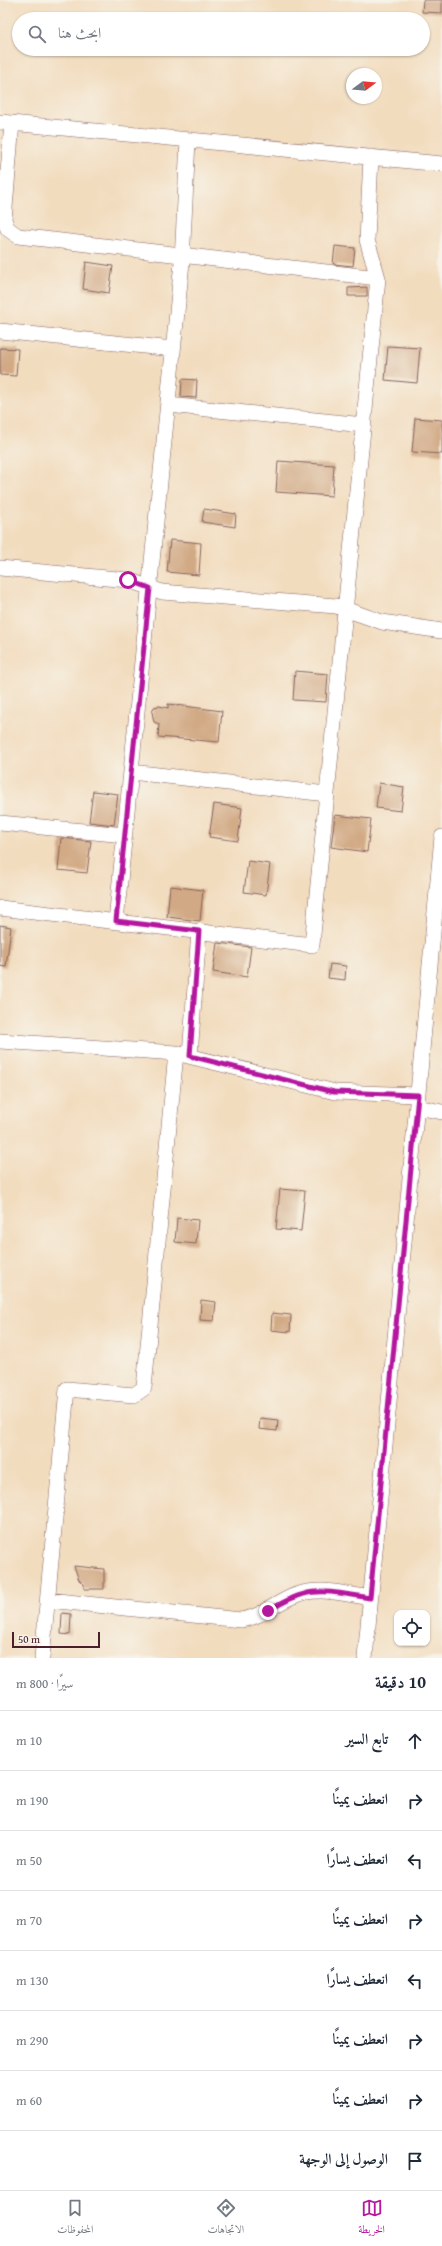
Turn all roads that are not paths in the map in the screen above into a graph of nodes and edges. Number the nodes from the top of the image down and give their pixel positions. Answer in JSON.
{"nodes":[{"id":1,"x":6,"y":123,"type":"edge"},
{"id":2,"x":188,"y":140,"type":"junction"},
{"id":3,"x":371,"y":157,"type":"junction"},
{"id":4,"x":442,"y":164,"type":"edge"},
{"id":5,"x":183,"y":255,"type":"junction"},
{"id":6,"x":378,"y":278,"type":"junction"},
{"id":7,"x":0,"y":331,"type":"edge"},
{"id":8,"x":174,"y":349,"type":"junction"},
{"id":9,"x":168,"y":405,"type":"junction"},
{"id":10,"x":364,"y":425,"type":"junction"},
{"id":11,"x":0,"y":568,"type":"edge"},
{"id":12,"x":150,"y":588,"type":"junction"},
{"id":13,"x":345,"y":609,"type":"junction"},
{"id":14,"x":442,"y":631,"type":"edge"},
{"id":15,"x":131,"y":772,"type":"junction"},
{"id":16,"x":327,"y":794,"type":"junction"},
{"id":17,"x":0,"y":823,"type":"edge"},
{"id":18,"x":125,"y":835,"type":"junction"},
{"id":19,"x":442,"y":837,"type":"edge"},
{"id":20,"x":0,"y":908,"type":"edge"},
{"id":21,"x":116,"y":921,"type":"junction"},
{"id":22,"x":199,"y":931,"type":"junction"},
{"id":23,"x":436,"y":954,"type":"edge"},
{"id":24,"x":0,"y":1040,"type":"edge"},
{"id":25,"x":183,"y":1055,"type":"junction"},
{"id":26,"x":417,"y":1101,"type":"junction"},
{"id":27,"x":442,"y":1112,"type":"edge"},
{"id":28,"x":370,"y":1598,"type":"junction"},
{"id":29,"x":48,"y":1600,"type":"junction"},
{"id":30,"x":42,"y":1658,"type":"edge"},
{"id":31,"x":365,"y":1658,"type":"edge"}],
"edges":[{"from":1,"to":2,"type":"street"},
{"from":1,"to":5,"type":"street"},
{"from":2,"to":3,"type":"street"},
{"from":2,"to":5,"type":"street"},
{"from":3,"to":4,"type":"street"},
{"from":3,"to":6,"type":"street"},
{"from":5,"to":6,"type":"street"},
{"from":5,"to":8,"type":"street"},
{"from":6,"to":10,"type":"street"},
{"from":7,"to":8,"type":"street"},
{"from":8,"to":9,"type":"street"},
{"from":9,"to":10,"type":"street"},
{"from":9,"to":12,"type":"street"},
{"from":10,"to":13,"type":"street"},
{"from":11,"to":12,"type":"street"},
{"from":12,"to":13,"type":"street"},
{"from":12,"to":15,"type":"street"},
{"from":13,"to":14,"type":"street"},
{"from":13,"to":16,"type":"street"},
{"from":15,"to":16,"type":"street"},
{"from":15,"to":18,"type":"street"},
{"from":16,"to":22,"type":"street"},
{"from":17,"to":18,"type":"street"},
{"from":18,"to":21,"type":"street"},
{"from":19,"to":23,"type":"street"},
{"from":20,"to":21,"type":"street"},
{"from":21,"to":22,"type":"street"},
{"from":22,"to":25,"type":"street"},
{"from":23,"to":26,"type":"street"},
{"from":24,"to":25,"type":"street"},
{"from":25,"to":26,"type":"street"},
{"from":25,"to":29,"type":"street"},
{"from":26,"to":27,"type":"street"},
{"from":26,"to":28,"type":"street"},
{"from":28,"to":29,"type":"street"},
{"from":28,"to":31,"type":"street"},
{"from":29,"to":30,"type":"street"}]}
